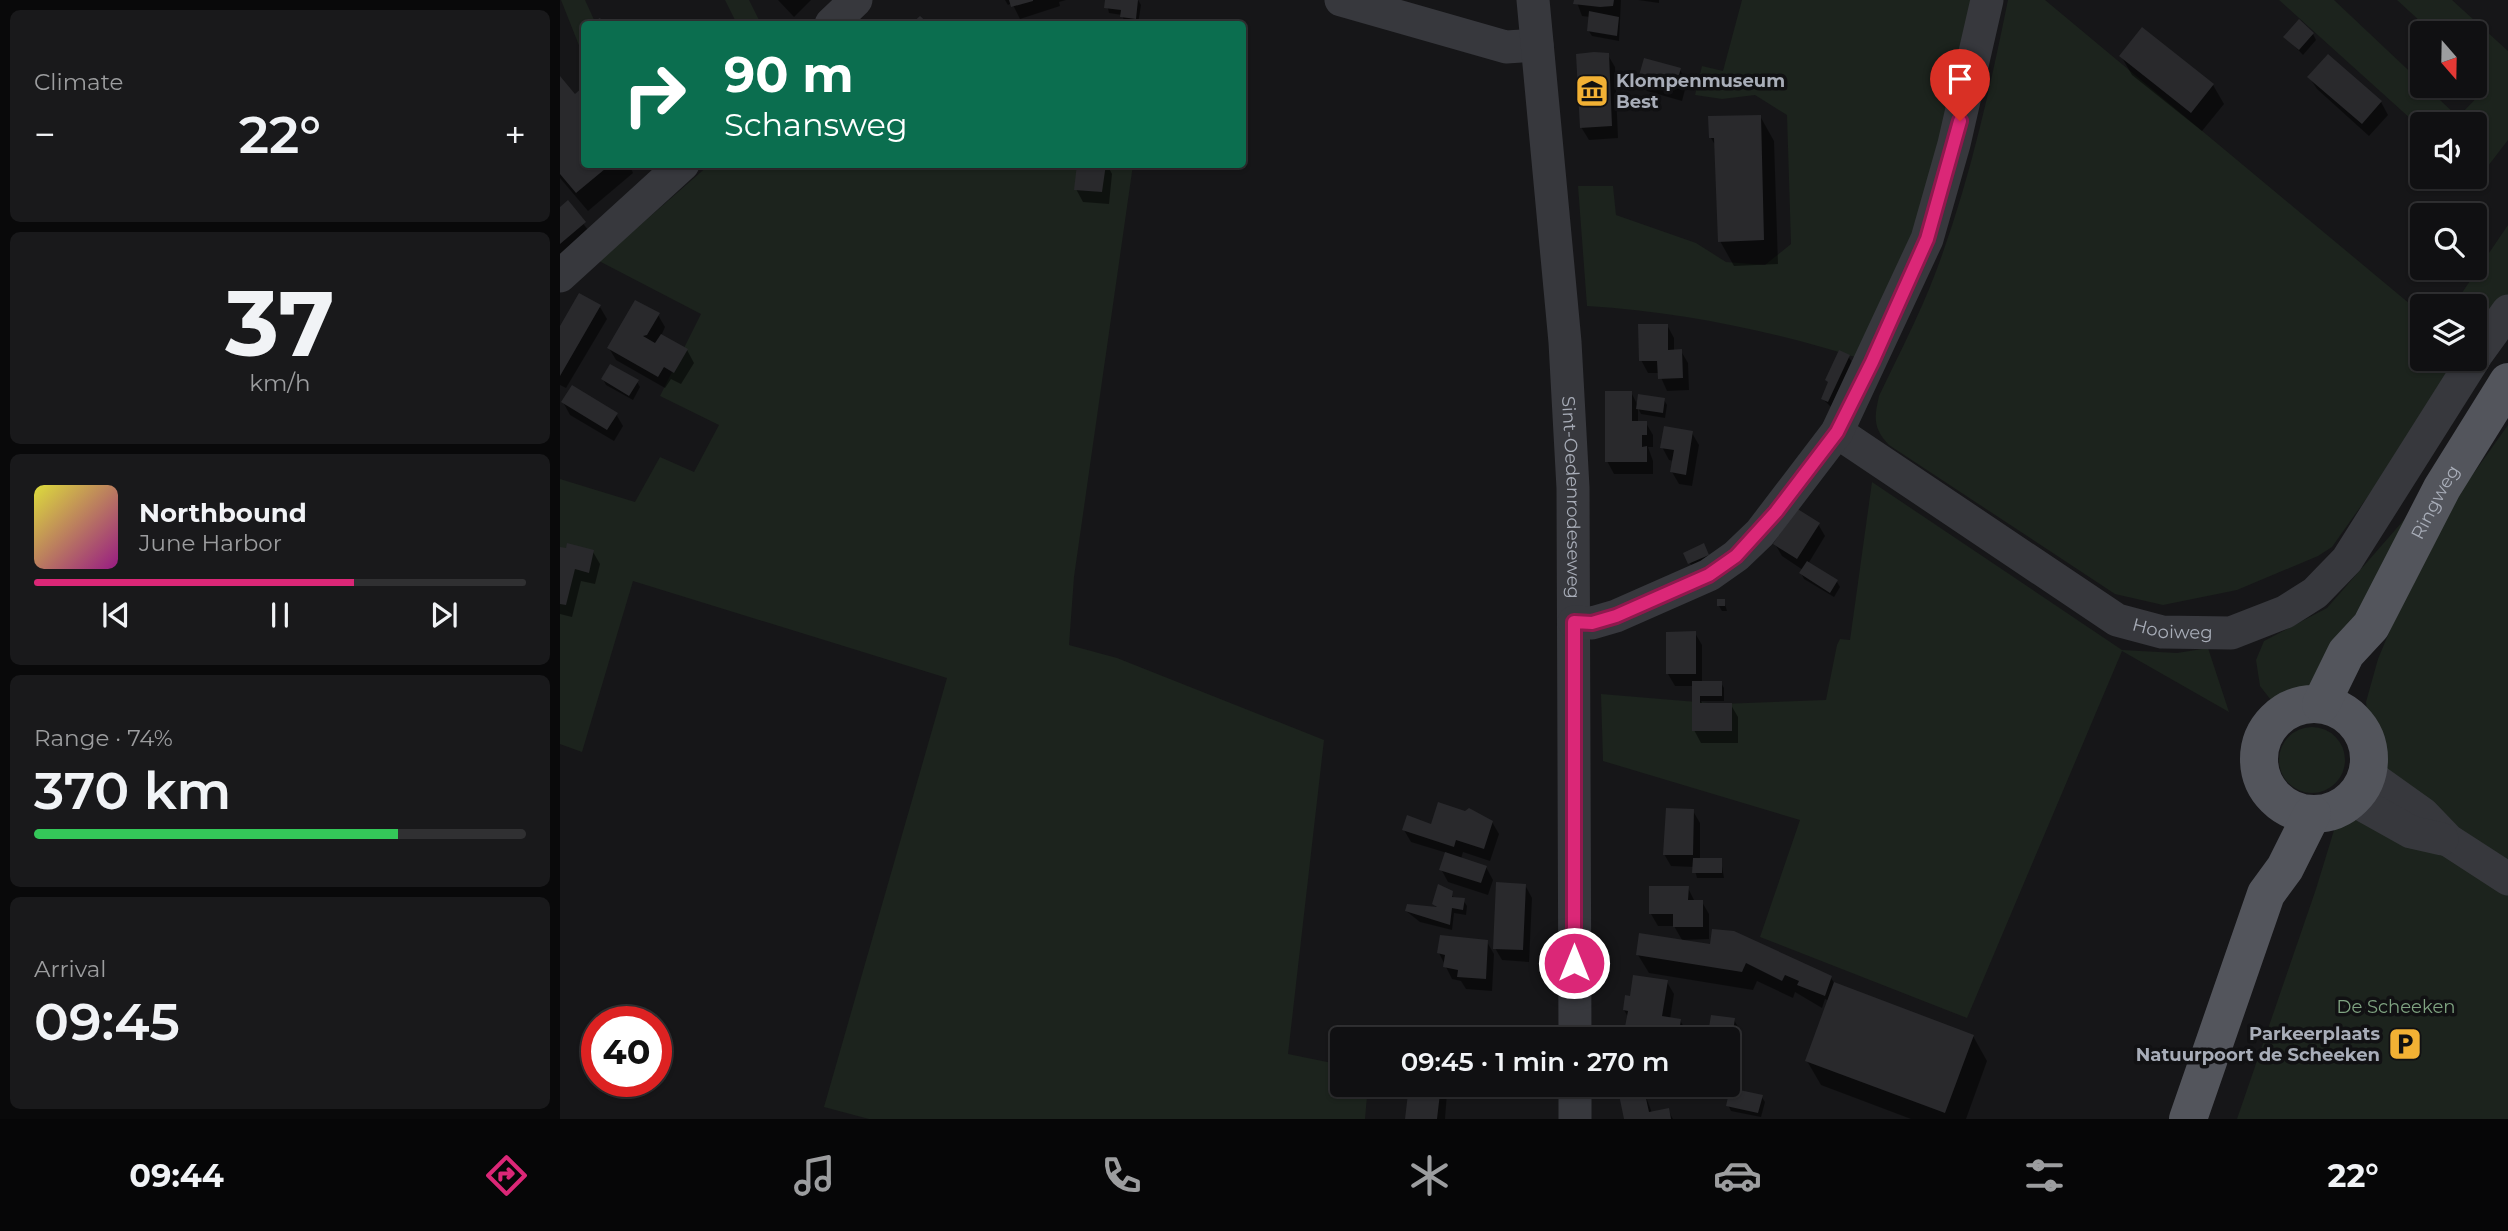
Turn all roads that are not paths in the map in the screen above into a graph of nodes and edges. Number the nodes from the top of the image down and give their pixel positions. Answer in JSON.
{"nodes":[{"id":1,"x":856,"y":0,"type":"edge"},
{"id":2,"x":1341,"y":0,"type":"edge"},
{"id":3,"x":1533,"y":0,"type":"edge"},
{"id":4,"x":1987,"y":0,"type":"edge"},
{"id":5,"x":834,"y":21,"type":"edge"},
{"id":6,"x":1537,"y":45,"type":"junction"},
{"id":7,"x":679,"y":168,"type":"edge"},
{"id":8,"x":560,"y":276,"type":"edge"},
{"id":9,"x":2508,"y":311,"type":"edge"},
{"id":10,"x":2487,"y":341,"type":"edge"},
{"id":11,"x":2466,"y":371,"type":"edge"},
{"id":12,"x":2508,"y":382,"type":"edge"},
{"id":13,"x":1837,"y":432,"type":"junction"},
{"id":14,"x":1574,"y":622,"type":"junction"},
{"id":15,"x":2334,"y":709,"type":"junction"},
{"id":16,"x":2359,"y":787,"type":"junction"},
{"id":17,"x":2297,"y":810,"type":"junction"},
{"id":18,"x":2508,"y":879,"type":"edge"},
{"id":19,"x":1574,"y":1027,"type":"edge"},
{"id":20,"x":1575,"y":1097,"type":"edge"},
{"id":21,"x":1575,"y":1119,"type":"edge"},
{"id":22,"x":2188,"y":1119,"type":"edge"}],
"edges":[{"from":1,"to":5,"type":"street"},
{"from":2,"to":6,"type":"street"},
{"from":3,"to":6,"type":"street","name":"Sint-Oedenrodeseweg"},
{"from":4,"to":13,"type":"street"},
{"from":6,"to":14,"type":"street","name":"Sint-Oedenrodeseweg"},
{"from":7,"to":8,"type":"street"},
{"from":9,"to":10,"type":"street","name":"Hooiweg"},
{"from":11,"to":13,"type":"street","name":"Hooiweg"},
{"from":12,"to":15,"type":"main road","name":"Ringweg"},
{"from":13,"to":14,"type":"street"},
{"from":14,"to":19,"type":"street","name":"Sint-Oedenrodeseweg"},
{"from":15,"to":16,"type":"main road"},
{"from":15,"to":17,"type":"main road"},
{"from":16,"to":17,"type":"main road"},
{"from":16,"to":18,"type":"street"},
{"from":17,"to":22,"type":"main road"},
{"from":20,"to":21,"type":"street"}]}
